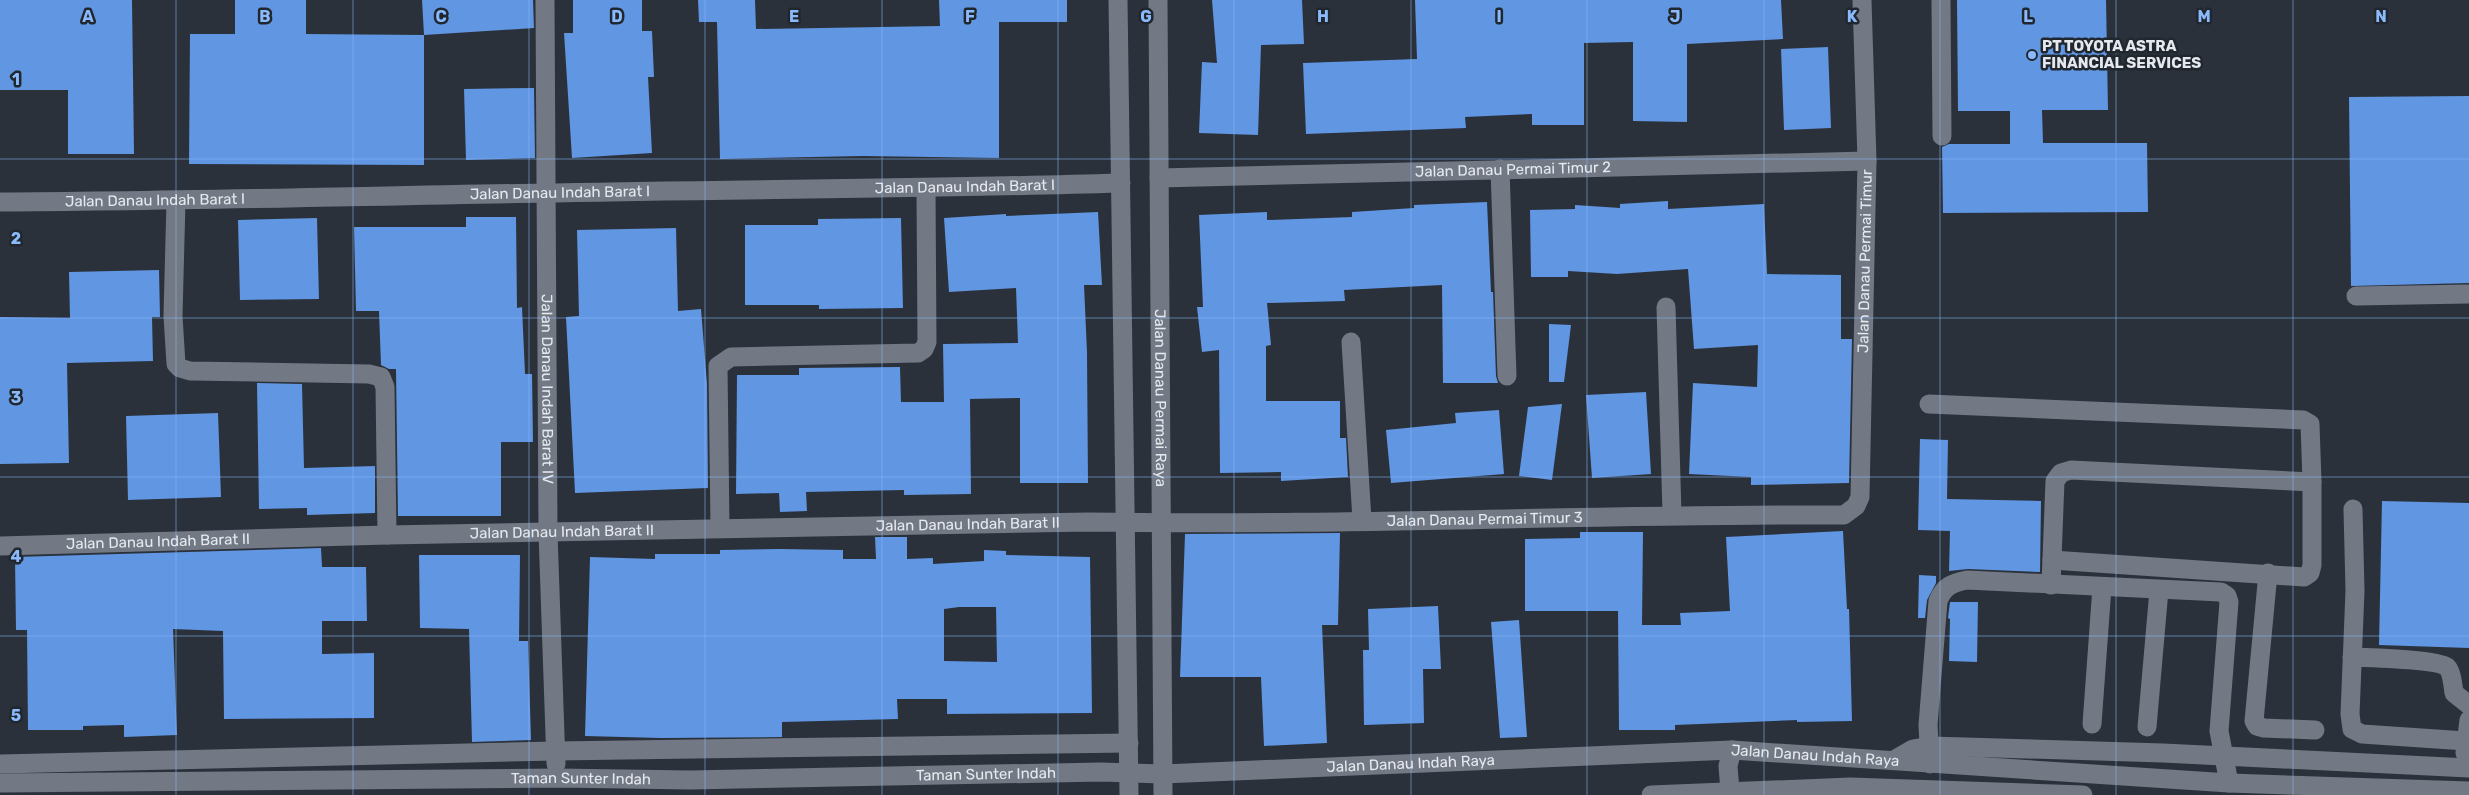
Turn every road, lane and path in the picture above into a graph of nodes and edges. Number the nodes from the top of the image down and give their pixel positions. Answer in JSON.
{"nodes":[{"id":1,"x":546,"y":0,"type":"edge"},
{"id":2,"x":1118,"y":0,"type":"edge"},
{"id":3,"x":1158,"y":0,"type":"edge"},
{"id":4,"x":1862,"y":0,"type":"edge"},
{"id":5,"x":1941,"y":0,"type":"edge"},
{"id":6,"x":1942,"y":136,"type":"dead end"},
{"id":7,"x":1867,"y":161,"type":"junction"},
{"id":8,"x":1500,"y":169,"type":"junction"},
{"id":9,"x":1159,"y":178,"type":"junction"},
{"id":10,"x":1121,"y":183,"type":"junction"},
{"id":11,"x":926,"y":189,"type":"junction"},
{"id":12,"x":548,"y":192,"type":"junction"},
{"id":13,"x":176,"y":201,"type":"junction"},
{"id":14,"x":0,"y":202,"type":"edge"},
{"id":15,"x":2469,"y":294,"type":"edge"},
{"id":16,"x":2356,"y":296,"type":"dead end"},
{"id":17,"x":1666,"y":307,"type":"dead end"},
{"id":18,"x":1351,"y":342,"type":"dead end"},
{"id":19,"x":1506,"y":376,"type":"dead end"},
{"id":20,"x":1929,"y":404,"type":"dead end"},
{"id":21,"x":2312,"y":482,"type":"junction"},
{"id":22,"x":2353,"y":509,"type":"dead end"},
{"id":23,"x":1672,"y":514,"type":"junction"},
{"id":24,"x":1844,"y":515,"type":"joint"},
{"id":25,"x":1362,"y":520,"type":"junction"},
{"id":26,"x":1127,"y":523,"type":"junction"},
{"id":27,"x":1160,"y":523,"type":"junction"},
{"id":28,"x":720,"y":528,"type":"junction"},
{"id":29,"x":548,"y":532,"type":"junction"},
{"id":30,"x":387,"y":535,"type":"junction"},
{"id":31,"x":0,"y":546,"type":"edge"},
{"id":32,"x":2052,"y":560,"type":"junction"},
{"id":33,"x":2268,"y":572,"type":"junction"},
{"id":34,"x":2050,"y":585,"type":"junction"},
{"id":35,"x":2102,"y":587,"type":"junction"},
{"id":36,"x":2159,"y":590,"type":"junction"},
{"id":37,"x":2352,"y":657,"type":"junction"},
{"id":38,"x":2469,"y":705,"type":"edge"},
{"id":39,"x":2469,"y":720,"type":"edge"},
{"id":40,"x":2092,"y":724,"type":"dead end"},
{"id":41,"x":2147,"y":727,"type":"dead end"},
{"id":42,"x":2315,"y":730,"type":"dead end"},
{"id":43,"x":2466,"y":741,"type":"junction"},
{"id":44,"x":1128,"y":743,"type":"junction"},
{"id":45,"x":1732,"y":750,"type":"junction"},
{"id":46,"x":556,"y":751,"type":"junction"},
{"id":47,"x":1930,"y":755,"type":"junction"},
{"id":48,"x":2224,"y":756,"type":"junction"},
{"id":49,"x":1860,"y":757,"type":"junction"},
{"id":50,"x":1894,"y":760,"type":"junction"},
{"id":51,"x":0,"y":764,"type":"edge"},
{"id":52,"x":2466,"y":768,"type":"edge"},
{"id":53,"x":558,"y":778,"type":"junction"},
{"id":54,"x":1129,"y":782,"type":"edge"},
{"id":55,"x":1162,"y":783,"type":"edge"},
{"id":56,"x":2230,"y":783,"type":"junction"},
{"id":57,"x":0,"y":784,"type":"edge"},
{"id":58,"x":1730,"y":791,"type":"junction"},
{"id":59,"x":1863,"y":791,"type":"edge"},
{"id":60,"x":1897,"y":791,"type":"edge"},
{"id":61,"x":2464,"y":791,"type":"edge"},
{"id":62,"x":1651,"y":795,"type":"edge"},
{"id":63,"x":2083,"y":795,"type":"edge"}],
"edges":[{"from":1,"to":12,"type":"street","name":"Jalan Danau Indah Barat IV"},
{"from":2,"to":10,"type":"street"},
{"from":3,"to":9,"type":"street","name":"Jalan Danau Permai Raya"},
{"from":4,"to":7,"type":"street","name":"Jalan Danau Permai Timur"},
{"from":5,"to":6,"type":"street"},
{"from":7,"to":8,"type":"street","name":"Jalan Danau Permai Timur 2"},
{"from":7,"to":24,"type":"street","name":"Jalan Danau Permai Timur"},
{"from":8,"to":9,"type":"street","name":"Jalan Danau Permai Timur 2"},
{"from":8,"to":19,"type":"street"},
{"from":9,"to":27,"type":"street","name":"Jalan Danau Permai Raya"},
{"from":10,"to":11,"type":"street","name":"Jalan Danau Indah Barat I"},
{"from":10,"to":26,"type":"street"},
{"from":11,"to":12,"type":"street","name":"Jalan Danau Indah Barat I"},
{"from":11,"to":28,"type":"street"},
{"from":12,"to":13,"type":"street","name":"Jalan Danau Indah Barat I"},
{"from":12,"to":29,"type":"street","name":"Jalan Danau Indah Barat IV"},
{"from":13,"to":14,"type":"street","name":"Jalan Danau Indah Barat I"},
{"from":13,"to":30,"type":"street"},
{"from":15,"to":16,"type":"street"},
{"from":17,"to":23,"type":"street"},
{"from":18,"to":25,"type":"street"},
{"from":20,"to":21,"type":"street"},
{"from":21,"to":32,"type":"street"},
{"from":21,"to":33,"type":"street"},
{"from":22,"to":37,"type":"street"},
{"from":23,"to":24,"type":"street","name":"Jalan Danau Permai Timur 3"},
{"from":23,"to":25,"type":"street","name":"Jalan Danau Permai Timur 3"},
{"from":25,"to":27,"type":"street","name":"Jalan Danau Permai Timur 3"},
{"from":26,"to":27,"type":"street","name":"Jalan Danau Permai Timur 3"},
{"from":26,"to":28,"type":"street","name":"Jalan Danau Indah Barat II"},
{"from":26,"to":44,"type":"street"},
{"from":27,"to":55,"type":"street","name":"Jalan Danau Permai Raya"},
{"from":28,"to":29,"type":"street","name":"Jalan Danau Indah Barat II"},
{"from":29,"to":30,"type":"street","name":"Jalan Danau Indah Barat II"},
{"from":29,"to":46,"type":"street","name":"Jalan Danau Indah Barat IV"},
{"from":30,"to":31,"type":"street","name":"Jalan Danau Indah Barat II"},
{"from":32,"to":33,"type":"street"},
{"from":32,"to":34,"type":"street"},
{"from":33,"to":42,"type":"street"},
{"from":34,"to":35,"type":"street"},
{"from":34,"to":47,"type":"street"},
{"from":35,"to":36,"type":"street"},
{"from":35,"to":40,"type":"street"},
{"from":36,"to":41,"type":"street"},
{"from":36,"to":48,"type":"street"},
{"from":37,"to":38,"type":"street"},
{"from":37,"to":43,"type":"street"},
{"from":39,"to":43,"type":"street"},
{"from":43,"to":52,"type":"street"},
{"from":44,"to":46,"type":"street"},
{"from":44,"to":54,"type":"street"},
{"from":45,"to":49,"type":"street","name":"Jalan Danau Indah Raya"},
{"from":45,"to":55,"type":"street","name":"Jalan Danau Indah Raya"},
{"from":45,"to":58,"type":"street"},
{"from":46,"to":51,"type":"street"},
{"from":46,"to":53,"type":"street","name":"Jalan Danau Indah Barat IV"},
{"from":47,"to":48,"type":"street"},
{"from":47,"to":50,"type":"street","name":"Jalan Danau Indah Raya"},
{"from":47,"to":56,"type":"street","name":"Jalan Danau Indah Raya"},
{"from":48,"to":52,"type":"street"},
{"from":48,"to":56,"type":"street"},
{"from":49,"to":50,"type":"street","name":"Jalan Danau Indah Raya"},
{"from":49,"to":59,"type":"street"},
{"from":50,"to":60,"type":"street"},
{"from":52,"to":61,"type":"street"},
{"from":53,"to":54,"type":"street","name":"Taman Sunter Indah"},
{"from":53,"to":57,"type":"street","name":"Taman Sunter Indah"},
{"from":54,"to":55,"type":"street","name":"Taman Sunter Indah"},
{"from":56,"to":61,"type":"street","name":"Jalan Danau Indah Raya"},
{"from":58,"to":59,"type":"street","name":"Jalan Danau Indah Raya"},
{"from":58,"to":62,"type":"street","name":"Jalan Danau Indah Raya"},
{"from":59,"to":60,"type":"street","name":"Jalan Danau Indah Raya"},
{"from":60,"to":63,"type":"street","name":"Jalan Danau Indah Raya"}]}
